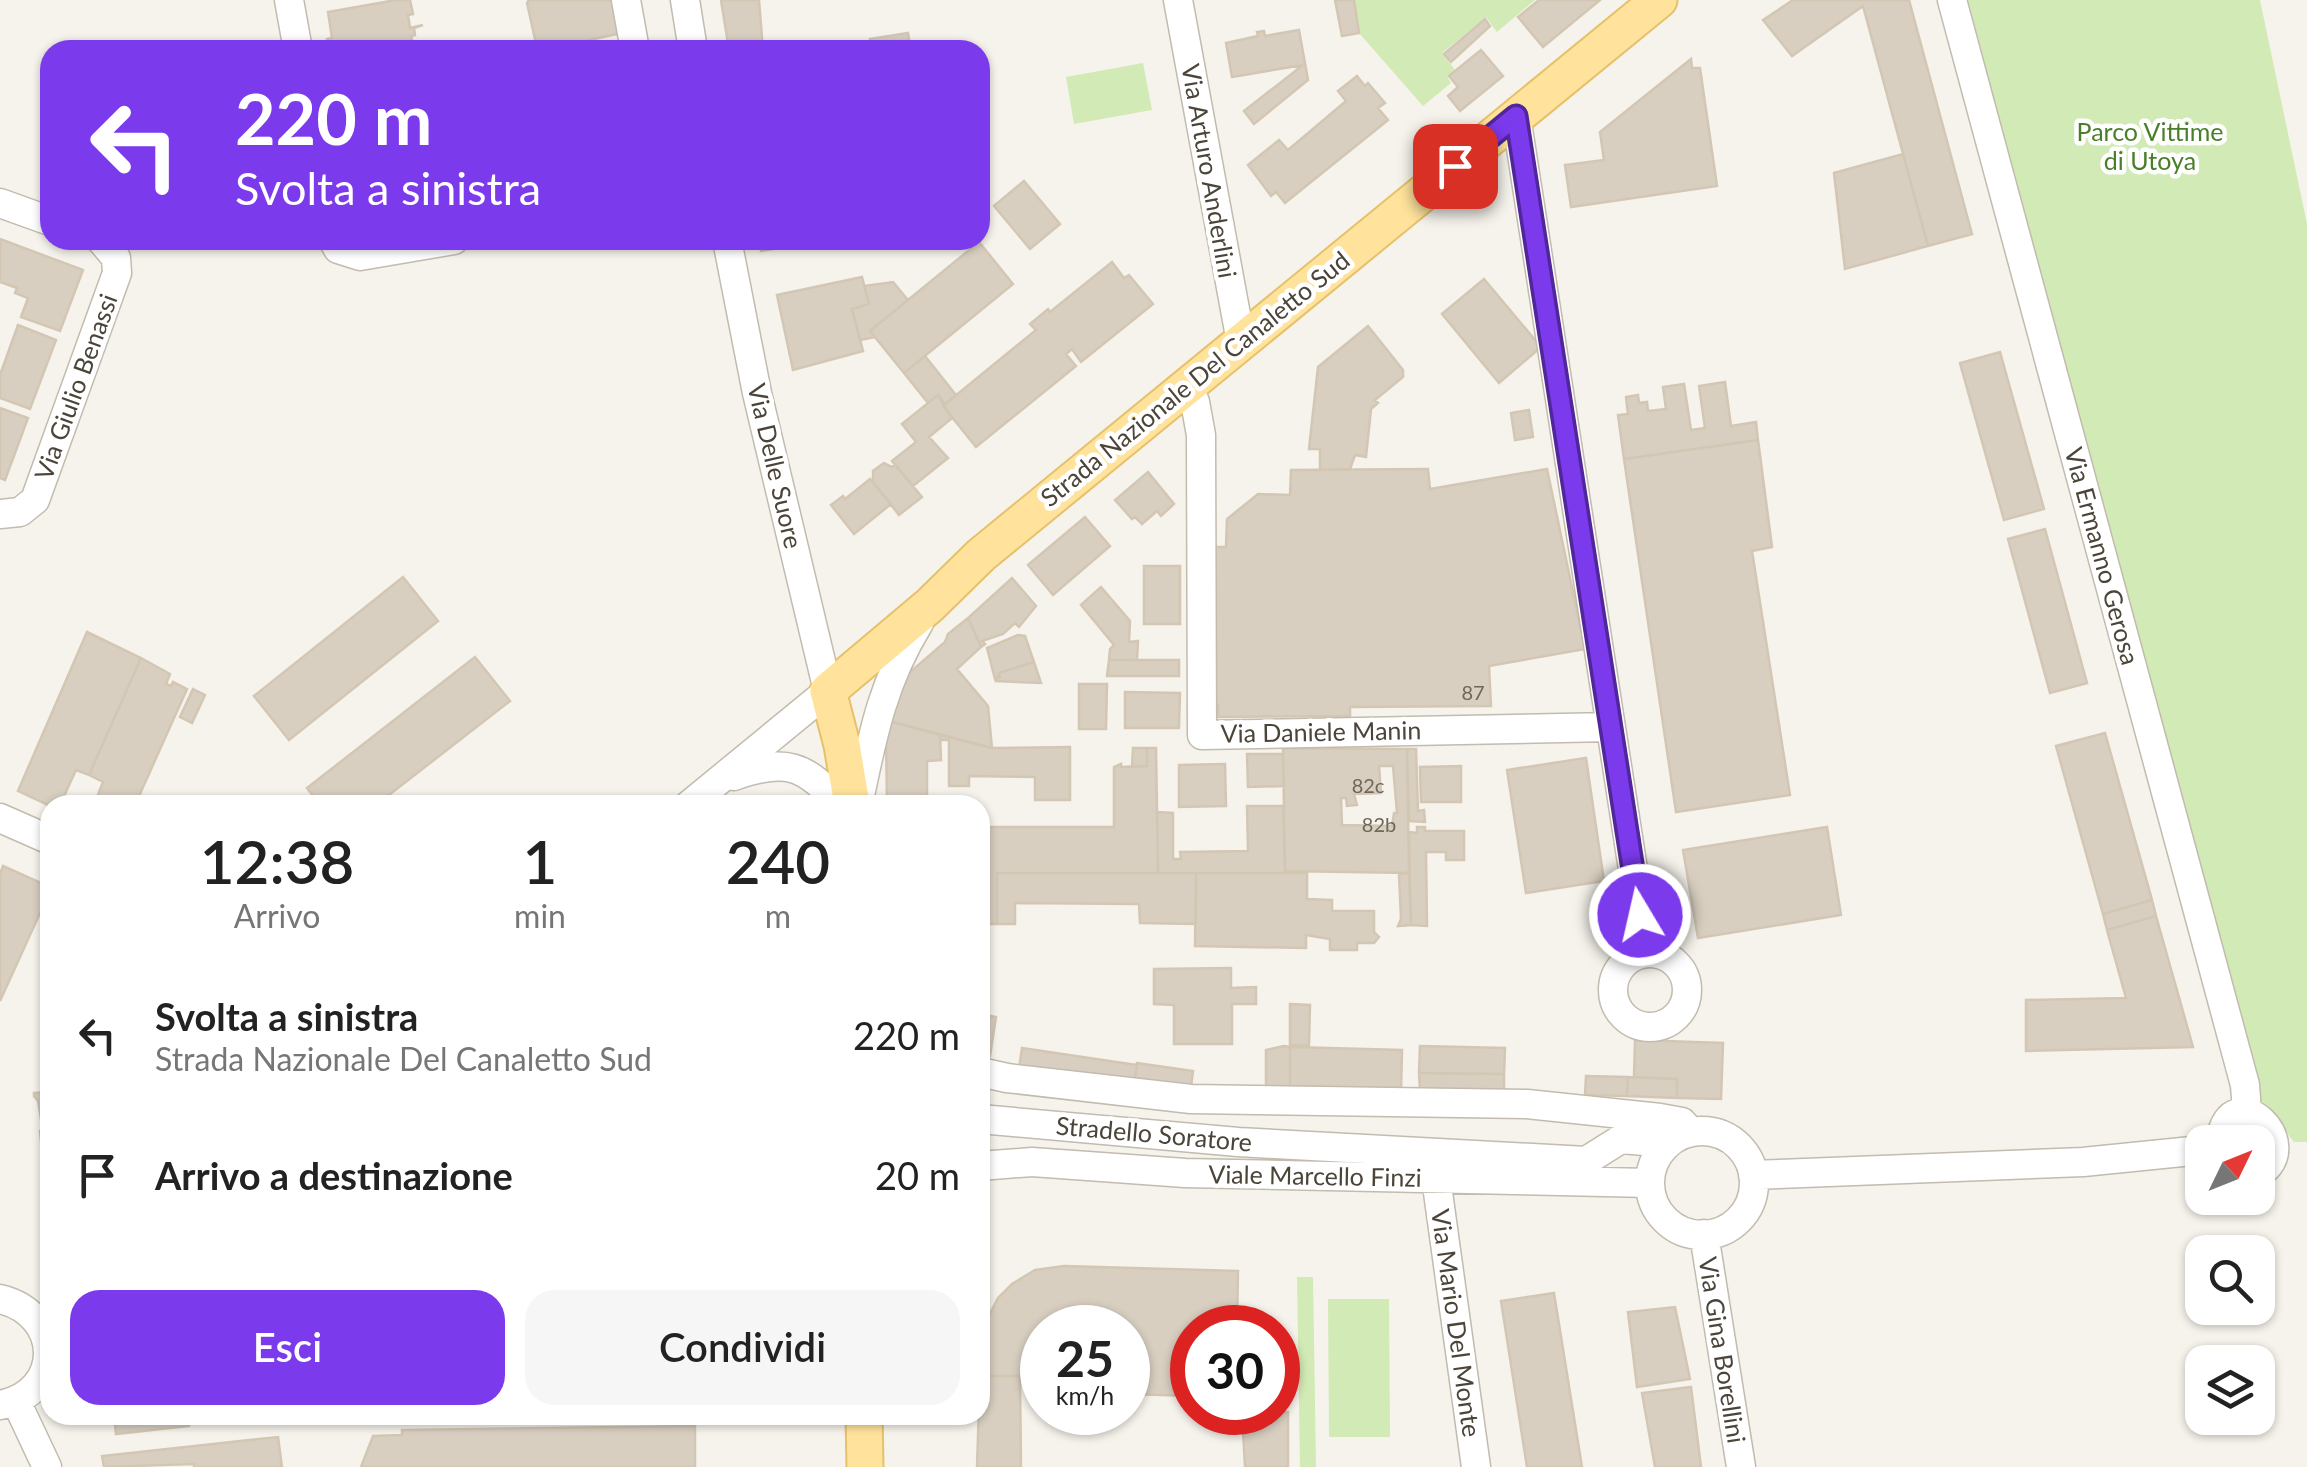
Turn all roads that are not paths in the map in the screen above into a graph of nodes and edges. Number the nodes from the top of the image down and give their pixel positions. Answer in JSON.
{"nodes":[{"id":1,"x":289,"y":0,"type":"edge"},
{"id":2,"x":626,"y":0,"type":"edge"},
{"id":3,"x":684,"y":0,"type":"edge"},
{"id":4,"x":1178,"y":0,"type":"edge"},
{"id":5,"x":1658,"y":0,"type":"edge"},
{"id":6,"x":1952,"y":0,"type":"edge"},
{"id":7,"x":296,"y":40,"type":"edge"},
{"id":8,"x":633,"y":40,"type":"edge"},
{"id":9,"x":691,"y":40,"type":"edge"},
{"id":10,"x":1516,"y":116,"type":"junction"},
{"id":11,"x":0,"y":203,"type":"edge"},
{"id":12,"x":40,"y":217,"type":"edge"},
{"id":13,"x":109,"y":250,"type":"edge"},
{"id":14,"x":338,"y":250,"type":"edge"},
{"id":15,"x":395,"y":250,"type":"edge"},
{"id":16,"x":729,"y":250,"type":"edge"},
{"id":17,"x":1241,"y":342,"type":"junction"},
{"id":18,"x":1188,"y":385,"type":"junction"},
{"id":19,"x":0,"y":514,"type":"edge"},
{"id":20,"x":930,"y":606,"type":"junction"},
{"id":21,"x":828,"y":691,"type":"junction"},
{"id":22,"x":1611,"y":727,"type":"junction"},
{"id":23,"x":719,"y":781,"type":"junction"},
{"id":24,"x":702,"y":795,"type":"edge"},
{"id":25,"x":831,"y":795,"type":"edge"},
{"id":26,"x":853,"y":795,"type":"edge"},
{"id":27,"x":858,"y":795,"type":"edge"},
{"id":28,"x":0,"y":818,"type":"edge"},
{"id":29,"x":40,"y":836,"type":"edge"},
{"id":30,"x":1646,"y":952,"type":"dead end"},
{"id":31,"x":990,"y":1074,"type":"edge"},
{"id":32,"x":1528,"y":1104,"type":"junction"},
{"id":33,"x":2247,"y":1112,"type":"junction"},
{"id":34,"x":990,"y":1120,"type":"edge"},
{"id":35,"x":2226,"y":1125,"type":"edge"},
{"id":36,"x":1679,"y":1138,"type":"junction"},
{"id":37,"x":1621,"y":1139,"type":"junction"},
{"id":38,"x":2294,"y":1144,"type":"edge"},
{"id":39,"x":2185,"y":1152,"type":"edge"},
{"id":40,"x":2275,"y":1163,"type":"edge"},
{"id":41,"x":990,"y":1165,"type":"edge"},
{"id":42,"x":1753,"y":1175,"type":"junction"},
{"id":43,"x":1436,"y":1178,"type":"junction"},
{"id":44,"x":1650,"y":1184,"type":"junction"},
{"id":45,"x":1704,"y":1234,"type":"junction"},
{"id":46,"x":0,"y":1299,"type":"edge"},
{"id":47,"x":40,"y":1323,"type":"edge"},
{"id":48,"x":40,"y":1378,"type":"edge"},
{"id":49,"x":8,"y":1403,"type":"edge"},
{"id":50,"x":864,"y":1425,"type":"edge"},
{"id":51,"x":47,"y":1467,"type":"edge"},
{"id":52,"x":865,"y":1467,"type":"edge"},
{"id":53,"x":1476,"y":1467,"type":"edge"},
{"id":54,"x":1742,"y":1467,"type":"edge"}],
"edges":[{"from":1,"to":7,"type":"street"},
{"from":2,"to":8,"type":"street"},
{"from":3,"to":9,"type":"street"},
{"from":4,"to":17,"type":"street","name":"Via Arturo Anderlini"},
{"from":5,"to":10,"type":"main road","name":"Strada Nazionale Del Canaletto Sud"},
{"from":6,"to":33,"type":"street","name":"Via Ermanno Gerosa"},
{"from":10,"to":17,"type":"main road","name":"Strada Nazionale Del Canaletto Sud"},
{"from":10,"to":22,"type":"street"},
{"from":11,"to":12,"type":"street"},
{"from":13,"to":19,"type":"street","name":"Via Giulio Benassi"},
{"from":14,"to":15,"type":"street"},
{"from":16,"to":21,"type":"street","name":"Via Delle Suore"},
{"from":17,"to":18,"type":"main road","name":"Strada Nazionale Del Canaletto Sud"},
{"from":18,"to":20,"type":"main road","name":"Strada Nazionale Del Canaletto Sud"},
{"from":18,"to":22,"type":"street","name":"Via Daniele Manin"},
{"from":20,"to":21,"type":"main road","name":"Strada Nazionale Del Canaletto Sud"},
{"from":20,"to":27,"type":"street"},
{"from":21,"to":23,"type":"street"},
{"from":21,"to":26,"type":"main road"},
{"from":22,"to":30,"type":"street"},
{"from":23,"to":24,"type":"street"},
{"from":23,"to":25,"type":"street"},
{"from":28,"to":29,"type":"street"},
{"from":31,"to":32,"type":"street","name":"Stradello Soratore"},
{"from":32,"to":36,"type":"street","name":"Stradello Soratore"},
{"from":32,"to":37,"type":"street","name":"Stradello Soratore"},
{"from":33,"to":35,"type":"street"},
{"from":33,"to":38,"type":"street"},
{"from":34,"to":37,"type":"street","name":"Stradello Soratore"},
{"from":36,"to":37,"type":"street","name":"Stradello Soratore"},
{"from":36,"to":42,"type":"street"},
{"from":36,"to":44,"type":"street"},
{"from":38,"to":40,"type":"street"},
{"from":39,"to":42,"type":"street"},
{"from":41,"to":43,"type":"street","name":"Viale Marcello Finzi"},
{"from":42,"to":45,"type":"street"},
{"from":43,"to":44,"type":"street","name":"Viale Marcello Finzi"},
{"from":43,"to":53,"type":"street","name":"Via Mario Del Monte"},
{"from":44,"to":45,"type":"street"},
{"from":45,"to":54,"type":"street","name":"Via Gina Borellini"},
{"from":46,"to":47,"type":"street"},
{"from":48,"to":49,"type":"street"},
{"from":49,"to":51,"type":"street"},
{"from":50,"to":52,"type":"main road"}]}
